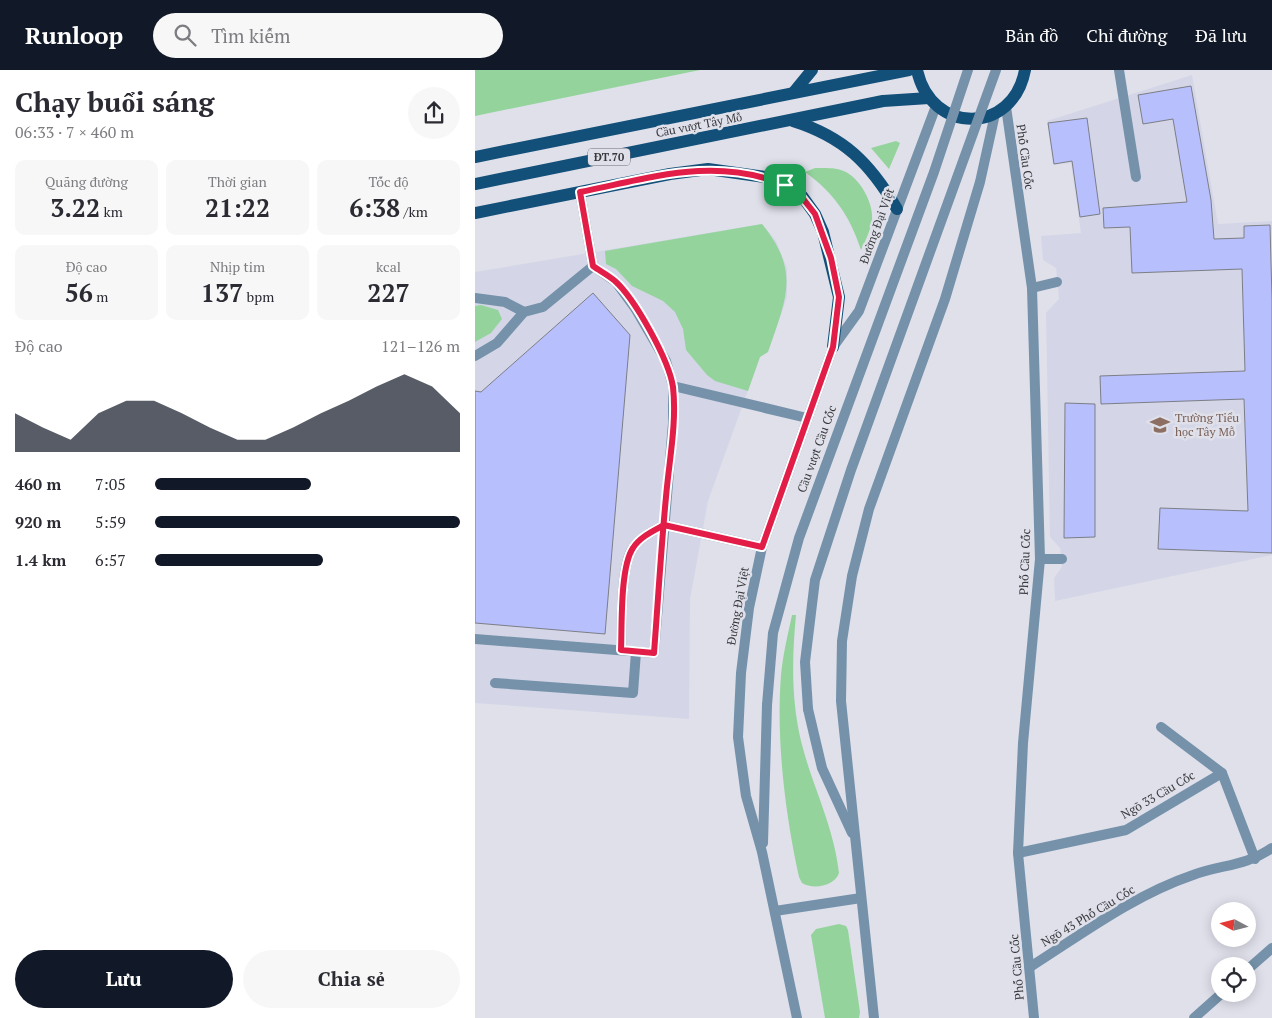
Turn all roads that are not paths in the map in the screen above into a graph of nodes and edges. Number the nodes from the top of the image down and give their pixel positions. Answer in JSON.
{"nodes":[{"id":1,"x":812,"y":70,"type":"edge"},
{"id":2,"x":909,"y":70,"type":"edge"},
{"id":3,"x":917,"y":70,"type":"edge"},
{"id":4,"x":968,"y":70,"type":"edge"},
{"id":5,"x":997,"y":70,"type":"edge"},
{"id":6,"x":1027,"y":70,"type":"edge"},
{"id":7,"x":1119,"y":70,"type":"edge"},
{"id":8,"x":794,"y":92,"type":"junction"},
{"id":9,"x":932,"y":102,"type":"junction"},
{"id":10,"x":1001,"y":110,"type":"junction"},
{"id":11,"x":790,"y":120,"type":"junction"},
{"id":12,"x":475,"y":157,"type":"edge"},
{"id":13,"x":1135,"y":177,"type":"dead end"},
{"id":14,"x":475,"y":184,"type":"edge"},
{"id":15,"x":580,"y":192,"type":"junction"},
{"id":16,"x":897,"y":209,"type":"junction"},
{"id":17,"x":475,"y":213,"type":"edge"},
{"id":18,"x":593,"y":266,"type":"junction"},
{"id":19,"x":1057,"y":282,"type":"dead end"},
{"id":20,"x":1032,"y":288,"type":"junction"},
{"id":21,"x":475,"y":298,"type":"edge"},
{"id":22,"x":524,"y":312,"type":"junction"},
{"id":23,"x":833,"y":347,"type":"junction"},
{"id":24,"x":475,"y":356,"type":"edge"},
{"id":25,"x":673,"y":386,"type":"junction"},
{"id":26,"x":807,"y":418,"type":"junction"},
{"id":27,"x":664,"y":525,"type":"junction"},
{"id":28,"x":762,"y":547,"type":"junction"},
{"id":29,"x":1040,"y":559,"type":"junction"},
{"id":30,"x":1061,"y":559,"type":"dead end"},
{"id":31,"x":475,"y":640,"type":"edge"},
{"id":32,"x":621,"y":650,"type":"junction"},
{"id":33,"x":636,"y":652,"type":"junction"},
{"id":34,"x":495,"y":683,"type":"dead end"},
{"id":35,"x":1161,"y":727,"type":"dead end"},
{"id":36,"x":1222,"y":773,"type":"junction"},
{"id":37,"x":855,"y":841,"type":"junction"},
{"id":38,"x":1272,"y":848,"type":"edge"},
{"id":39,"x":762,"y":852,"type":"junction"},
{"id":40,"x":1017,"y":853,"type":"junction"},
{"id":41,"x":1255,"y":859,"type":"junction"},
{"id":42,"x":861,"y":898,"type":"junction"},
{"id":43,"x":775,"y":911,"type":"junction"},
{"id":44,"x":1272,"y":948,"type":"edge"},
{"id":45,"x":1256,"y":962,"type":"edge"},
{"id":46,"x":1030,"y":967,"type":"junction"},
{"id":47,"x":1212,"y":1002,"type":"edge"},
{"id":48,"x":797,"y":1018,"type":"edge"},
{"id":49,"x":874,"y":1018,"type":"edge"},
{"id":50,"x":1034,"y":1018,"type":"edge"},
{"id":51,"x":1194,"y":1018,"type":"edge"}],
"edges":[{"from":1,"to":8,"type":"main road"},
{"from":2,"to":8,"type":"main road","name":"Cầu vượt Tây Mỗ","number":"ĐT.70"},
{"from":3,"to":9,"type":"main road"},
{"from":4,"to":39,"type":"street","name":"Cầu vượt Cầu Cốc","bridge":true},
{"from":5,"to":37,"type":"street","bridge":true},
{"from":6,"to":10,"type":"main road"},
{"from":7,"to":13,"type":"street"},
{"from":8,"to":12,"type":"main road","name":"Cầu vượt Tây Mỗ","number":"ĐT.70"},
{"from":9,"to":10,"type":"main road"},
{"from":9,"to":11,"type":"main road","name":"Cầu vượt Tây Mỗ","number":"ĐT.70"},
{"from":9,"to":16,"type":"street","name":"Đường Đại Việt"},
{"from":10,"to":20,"type":"street","name":"Phố Cầu Cốc"},
{"from":10,"to":37,"type":"street"},
{"from":11,"to":14,"type":"main road","name":"Cầu vượt Tây Mỗ","number":"ĐT.70"},
{"from":11,"to":16,"type":"main road"},
{"from":15,"to":17,"type":"main road"},
{"from":15,"to":18,"type":"street"},
{"from":15,"to":23,"type":"main road"},
{"from":16,"to":23,"type":"street","name":"Đường Đại Việt"},
{"from":18,"to":22,"type":"street"},
{"from":18,"to":25,"type":"street"},
{"from":19,"to":20,"type":"street"},
{"from":20,"to":29,"type":"street","name":"Phố Cầu Cốc"},
{"from":21,"to":22,"type":"street"},
{"from":22,"to":24,"type":"street"},
{"from":23,"to":26,"type":"street","name":"Đường Đại Việt"},
{"from":25,"to":26,"type":"street"},
{"from":25,"to":27,"type":"street"},
{"from":26,"to":28,"type":"street","name":"Đường Đại Việt"},
{"from":27,"to":28,"type":"street"},
{"from":27,"to":32,"type":"street"},
{"from":27,"to":33,"type":"street"},
{"from":28,"to":39,"type":"street","name":"Đường Đại Việt"},
{"from":29,"to":30,"type":"street"},
{"from":29,"to":40,"type":"street","name":"Phố Cầu Cốc"},
{"from":31,"to":32,"type":"street"},
{"from":32,"to":33,"type":"street"},
{"from":33,"to":34,"type":"street"},
{"from":35,"to":36,"type":"street"},
{"from":36,"to":40,"type":"street","name":"Ngõ 33 Cầu Cốc"},
{"from":36,"to":41,"type":"street"},
{"from":37,"to":42,"type":"street"},
{"from":38,"to":41,"type":"street","name":"Ngõ 43 Phố Cầu Cốc"},
{"from":39,"to":43,"type":"street","name":"Đường Đại Việt"},
{"from":40,"to":46,"type":"street","name":"Phố Cầu Cốc"},
{"from":41,"to":46,"type":"street","name":"Ngõ 43 Phố Cầu Cốc"},
{"from":42,"to":43,"type":"street"},
{"from":42,"to":49,"type":"street"},
{"from":43,"to":48,"type":"street","name":"Đường Đại Việt"},
{"from":44,"to":45,"type":"street"},
{"from":46,"to":50,"type":"street","name":"Phố Cầu Cốc"},
{"from":47,"to":51,"type":"street"}]}
